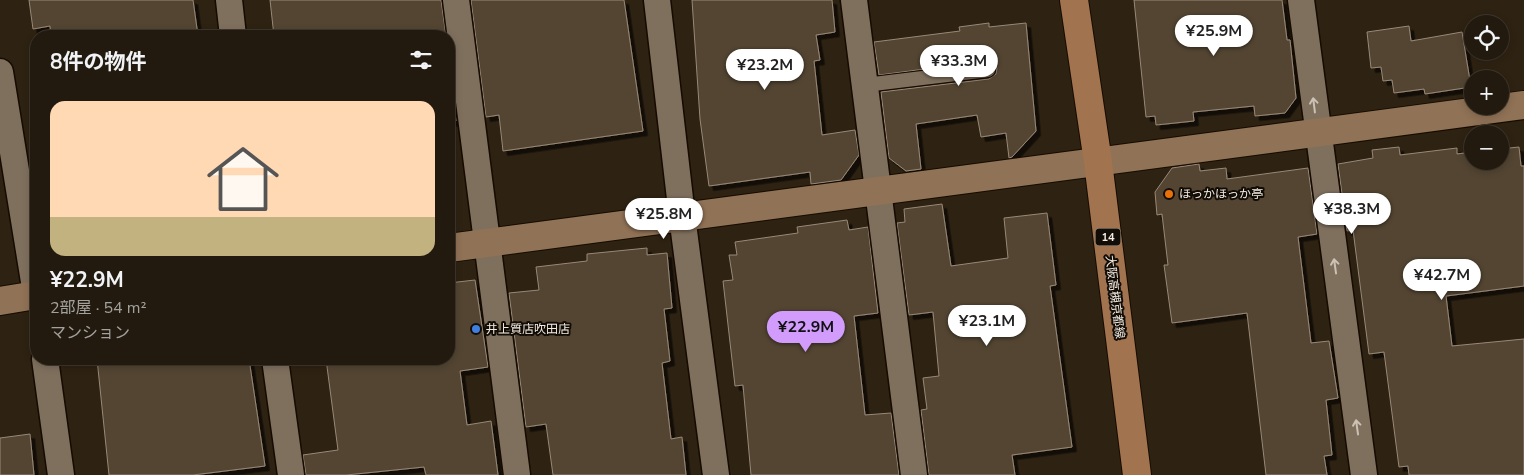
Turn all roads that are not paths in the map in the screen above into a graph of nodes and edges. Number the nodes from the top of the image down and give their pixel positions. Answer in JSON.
{"nodes":[{"id":1,"x":229,"y":0,"type":"edge"},
{"id":2,"x":456,"y":0,"type":"edge"},
{"id":3,"x":657,"y":0,"type":"edge"},
{"id":4,"x":854,"y":0,"type":"edge"},
{"id":5,"x":1074,"y":0,"type":"edge"},
{"id":6,"x":1301,"y":0,"type":"edge"},
{"id":7,"x":232,"y":30,"type":"edge"},
{"id":8,"x":988,"y":70,"type":"dead end"},
{"id":9,"x":0,"y":72,"type":"edge"},
{"id":10,"x":865,"y":85,"type":"junction"},
{"id":11,"x":1524,"y":105,"type":"edge"},
{"id":12,"x":1317,"y":132,"type":"junction"},
{"id":13,"x":1098,"y":162,"type":"junction"},
{"id":14,"x":878,"y":189,"type":"junction"},
{"id":15,"x":682,"y":216,"type":"junction"},
{"id":16,"x":486,"y":243,"type":"junction"},
{"id":17,"x":455,"y":247,"type":"edge"},
{"id":18,"x":30,"y":258,"type":"edge"},
{"id":19,"x":30,"y":296,"type":"edge"},
{"id":20,"x":0,"y":301,"type":"edge"},
{"id":21,"x":46,"y":365,"type":"edge"},
{"id":22,"x":277,"y":365,"type":"edge"},
{"id":23,"x":61,"y":475,"type":"edge"},
{"id":24,"x":291,"y":475,"type":"edge"},
{"id":25,"x":517,"y":475,"type":"edge"},
{"id":26,"x":716,"y":475,"type":"edge"},
{"id":27,"x":914,"y":475,"type":"edge"},
{"id":28,"x":1137,"y":475,"type":"edge"},
{"id":29,"x":1364,"y":475,"type":"edge"}],
"edges":[{"from":1,"to":7,"type":"street"},
{"from":2,"to":16,"type":"street"},
{"from":3,"to":15,"type":"street"},
{"from":4,"to":10,"type":"street"},
{"from":5,"to":13,"type":"main road","name":"大阪高槻京都線","number":"14"},
{"from":12,"to":6,"type":"street","one_way":true},
{"from":8,"to":10,"type":"lane"},
{"from":9,"to":18,"type":"street"},
{"from":10,"to":14,"type":"street"},
{"from":11,"to":12,"type":"street"},
{"from":12,"to":13,"type":"street"},
{"from":29,"to":12,"type":"street","one_way":true},
{"from":13,"to":14,"type":"street"},
{"from":13,"to":28,"type":"main road","name":"大阪高槻京都線","number":"14"},
{"from":14,"to":15,"type":"street"},
{"from":14,"to":27,"type":"street"},
{"from":15,"to":16,"type":"street"},
{"from":15,"to":26,"type":"street"},
{"from":16,"to":17,"type":"street"},
{"from":16,"to":25,"type":"street"},
{"from":19,"to":20,"type":"street"},
{"from":21,"to":23,"type":"street"},
{"from":22,"to":24,"type":"street"}]}
